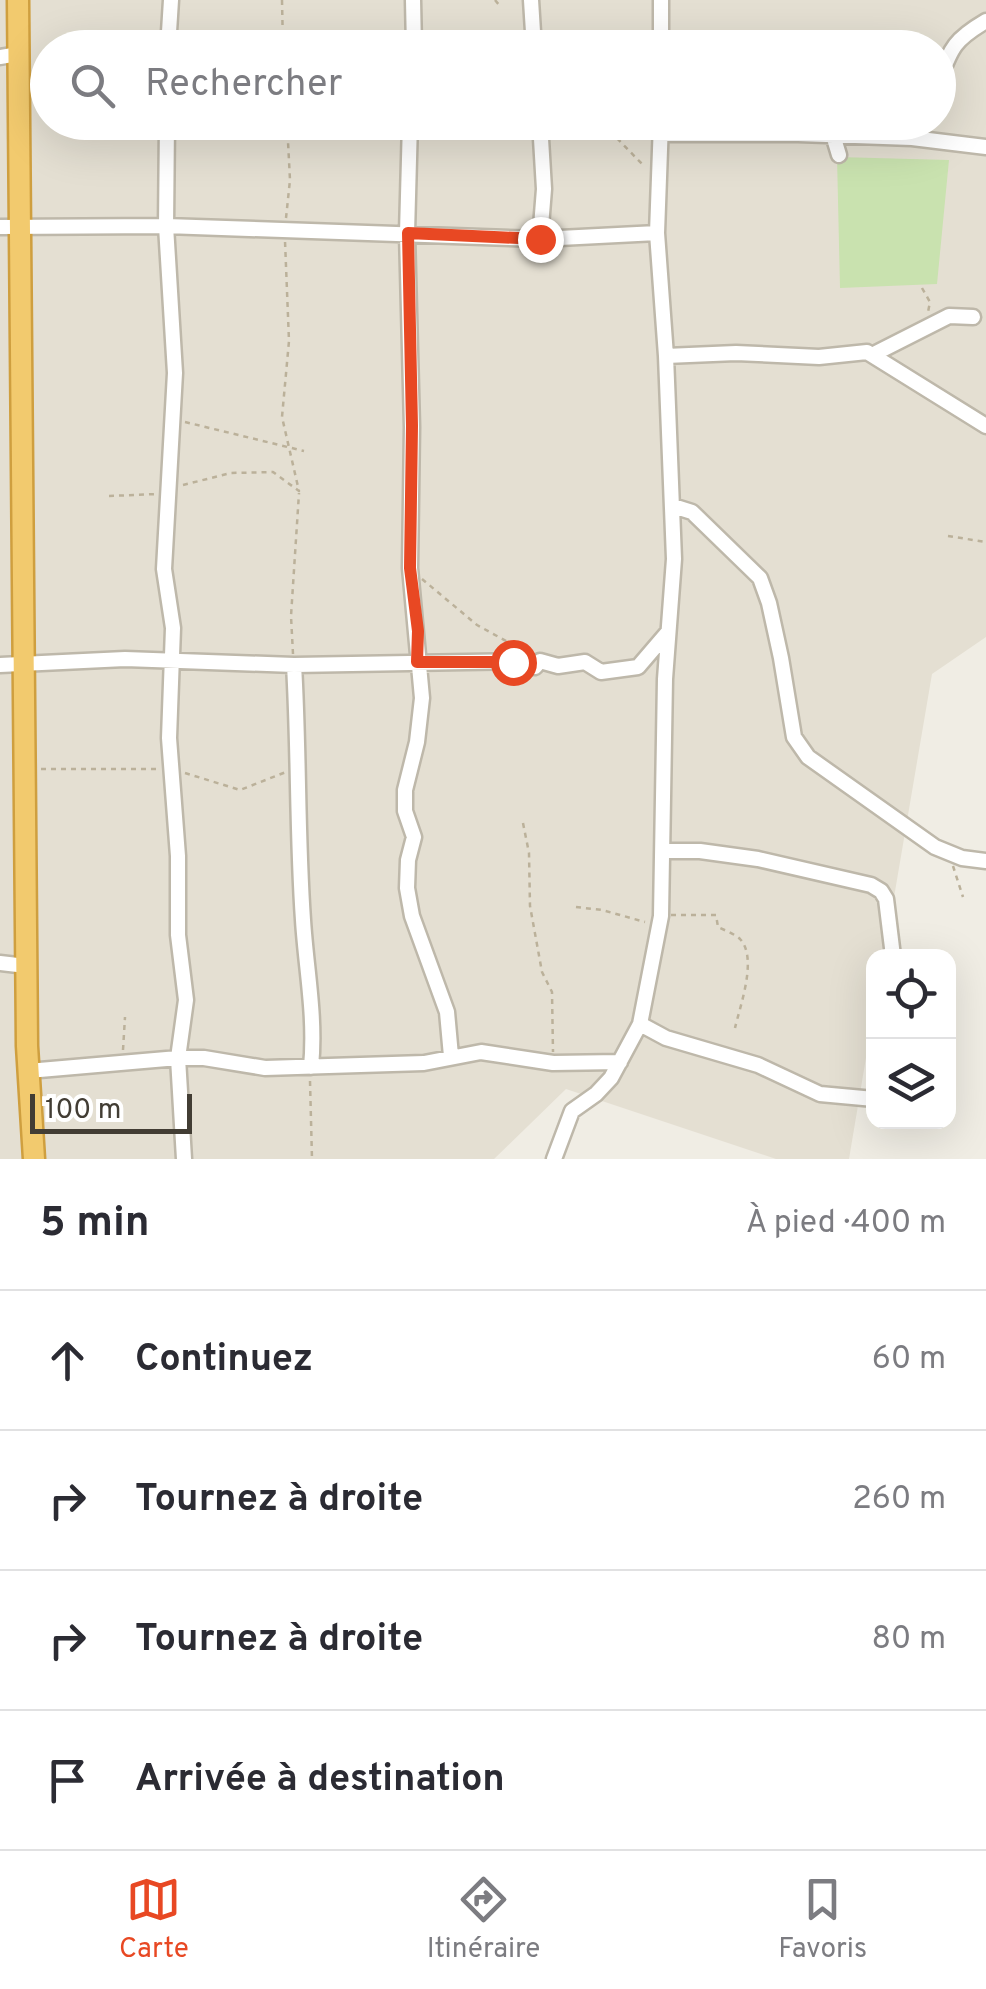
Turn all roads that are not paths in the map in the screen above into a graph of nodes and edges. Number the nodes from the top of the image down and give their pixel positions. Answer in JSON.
{"nodes":[{"id":1,"x":18,"y":0,"type":"edge"},
{"id":2,"x":171,"y":0,"type":"edge"},
{"id":3,"x":413,"y":0,"type":"edge"},
{"id":4,"x":531,"y":0,"type":"edge"},
{"id":5,"x":661,"y":0,"type":"edge"},
{"id":6,"x":986,"y":21,"type":"edge"},
{"id":7,"x":169,"y":30,"type":"edge"},
{"id":8,"x":414,"y":30,"type":"edge"},
{"id":9,"x":533,"y":30,"type":"edge"},
{"id":10,"x":660,"y":30,"type":"edge"},
{"id":11,"x":956,"y":44,"type":"edge"},
{"id":12,"x":9,"y":56,"type":"edge"},
{"id":13,"x":167,"y":140,"type":"edge"},
{"id":14,"x":410,"y":140,"type":"edge"},
{"id":15,"x":541,"y":140,"type":"edge"},
{"id":16,"x":661,"y":140,"type":"edge"},
{"id":17,"x":835,"y":140,"type":"edge"},
{"id":18,"x":928,"y":140,"type":"edge"},
{"id":19,"x":986,"y":147,"type":"edge"},
{"id":20,"x":839,"y":155,"type":"dead end"},
{"id":21,"x":10,"y":226,"type":"edge"},
{"id":22,"x":166,"y":226,"type":"junction"},
{"id":23,"x":657,"y":232,"type":"junction"},
{"id":24,"x":408,"y":233,"type":"junction"},
{"id":25,"x":540,"y":239,"type":"junction"},
{"id":26,"x":973,"y":317,"type":"dead end"},
{"id":27,"x":874,"y":354,"type":"junction"},
{"id":28,"x":666,"y":356,"type":"junction"},
{"id":29,"x":986,"y":426,"type":"edge"},
{"id":30,"x":673,"y":506,"type":"junction"},
{"id":31,"x":669,"y":632,"type":"junction"},
{"id":32,"x":172,"y":658,"type":"junction"},
{"id":33,"x":417,"y":662,"type":"junction"},
{"id":34,"x":23,"y":664,"type":"junction"},
{"id":35,"x":0,"y":665,"type":"edge"},
{"id":36,"x":294,"y":665,"type":"junction"},
{"id":37,"x":664,"y":850,"type":"junction"},
{"id":38,"x":986,"y":861,"type":"edge"},
{"id":39,"x":892,"y":949,"type":"edge"},
{"id":40,"x":0,"y":963,"type":"edge"},
{"id":41,"x":26,"y":966,"type":"junction"},
{"id":42,"x":640,"y":1024,"type":"junction"},
{"id":43,"x":451,"y":1056,"type":"junction"},
{"id":44,"x":178,"y":1058,"type":"junction"},
{"id":45,"x":620,"y":1062,"type":"junction"},
{"id":46,"x":311,"y":1067,"type":"junction"},
{"id":47,"x":28,"y":1071,"type":"junction"},
{"id":48,"x":866,"y":1098,"type":"edge"},
{"id":49,"x":34,"y":1159,"type":"edge"},
{"id":50,"x":184,"y":1159,"type":"edge"},
{"id":51,"x":554,"y":1159,"type":"edge"}],
"edges":[{"from":1,"to":12,"type":"highway"},
{"from":2,"to":7,"type":"street"},
{"from":3,"to":8,"type":"street"},
{"from":4,"to":9,"type":"street"},
{"from":5,"to":10,"type":"street"},
{"from":6,"to":11,"type":"street"},
{"from":12,"to":21,"type":"highway"},
{"from":13,"to":22,"type":"street"},
{"from":14,"to":24,"type":"street"},
{"from":15,"to":25,"type":"street"},
{"from":16,"to":23,"type":"street"},
{"from":17,"to":20,"type":"street"},
{"from":18,"to":19,"type":"street"},
{"from":21,"to":22,"type":"street"},
{"from":21,"to":34,"type":"highway"},
{"from":22,"to":24,"type":"street"},
{"from":22,"to":32,"type":"street"},
{"from":23,"to":25,"type":"street"},
{"from":23,"to":28,"type":"street"},
{"from":24,"to":25,"type":"street"},
{"from":24,"to":33,"type":"street"},
{"from":26,"to":27,"type":"street"},
{"from":27,"to":28,"type":"street"},
{"from":27,"to":29,"type":"street"},
{"from":28,"to":30,"type":"street"},
{"from":30,"to":31,"type":"street"},
{"from":30,"to":38,"type":"street"},
{"from":31,"to":33,"type":"street"},
{"from":31,"to":37,"type":"street"},
{"from":32,"to":34,"type":"street"},
{"from":32,"to":36,"type":"street"},
{"from":32,"to":44,"type":"street"},
{"from":33,"to":36,"type":"street"},
{"from":33,"to":43,"type":"street"},
{"from":34,"to":35,"type":"street"},
{"from":34,"to":41,"type":"highway"},
{"from":36,"to":46,"type":"street"},
{"from":37,"to":39,"type":"street"},
{"from":37,"to":42,"type":"street"},
{"from":40,"to":41,"type":"street"},
{"from":41,"to":47,"type":"highway"},
{"from":42,"to":45,"type":"street"},
{"from":42,"to":48,"type":"street"},
{"from":43,"to":45,"type":"street"},
{"from":43,"to":46,"type":"street"},
{"from":44,"to":46,"type":"street"},
{"from":44,"to":47,"type":"street"},
{"from":44,"to":50,"type":"street"},
{"from":45,"to":51,"type":"street"},
{"from":47,"to":49,"type":"highway"}]}
